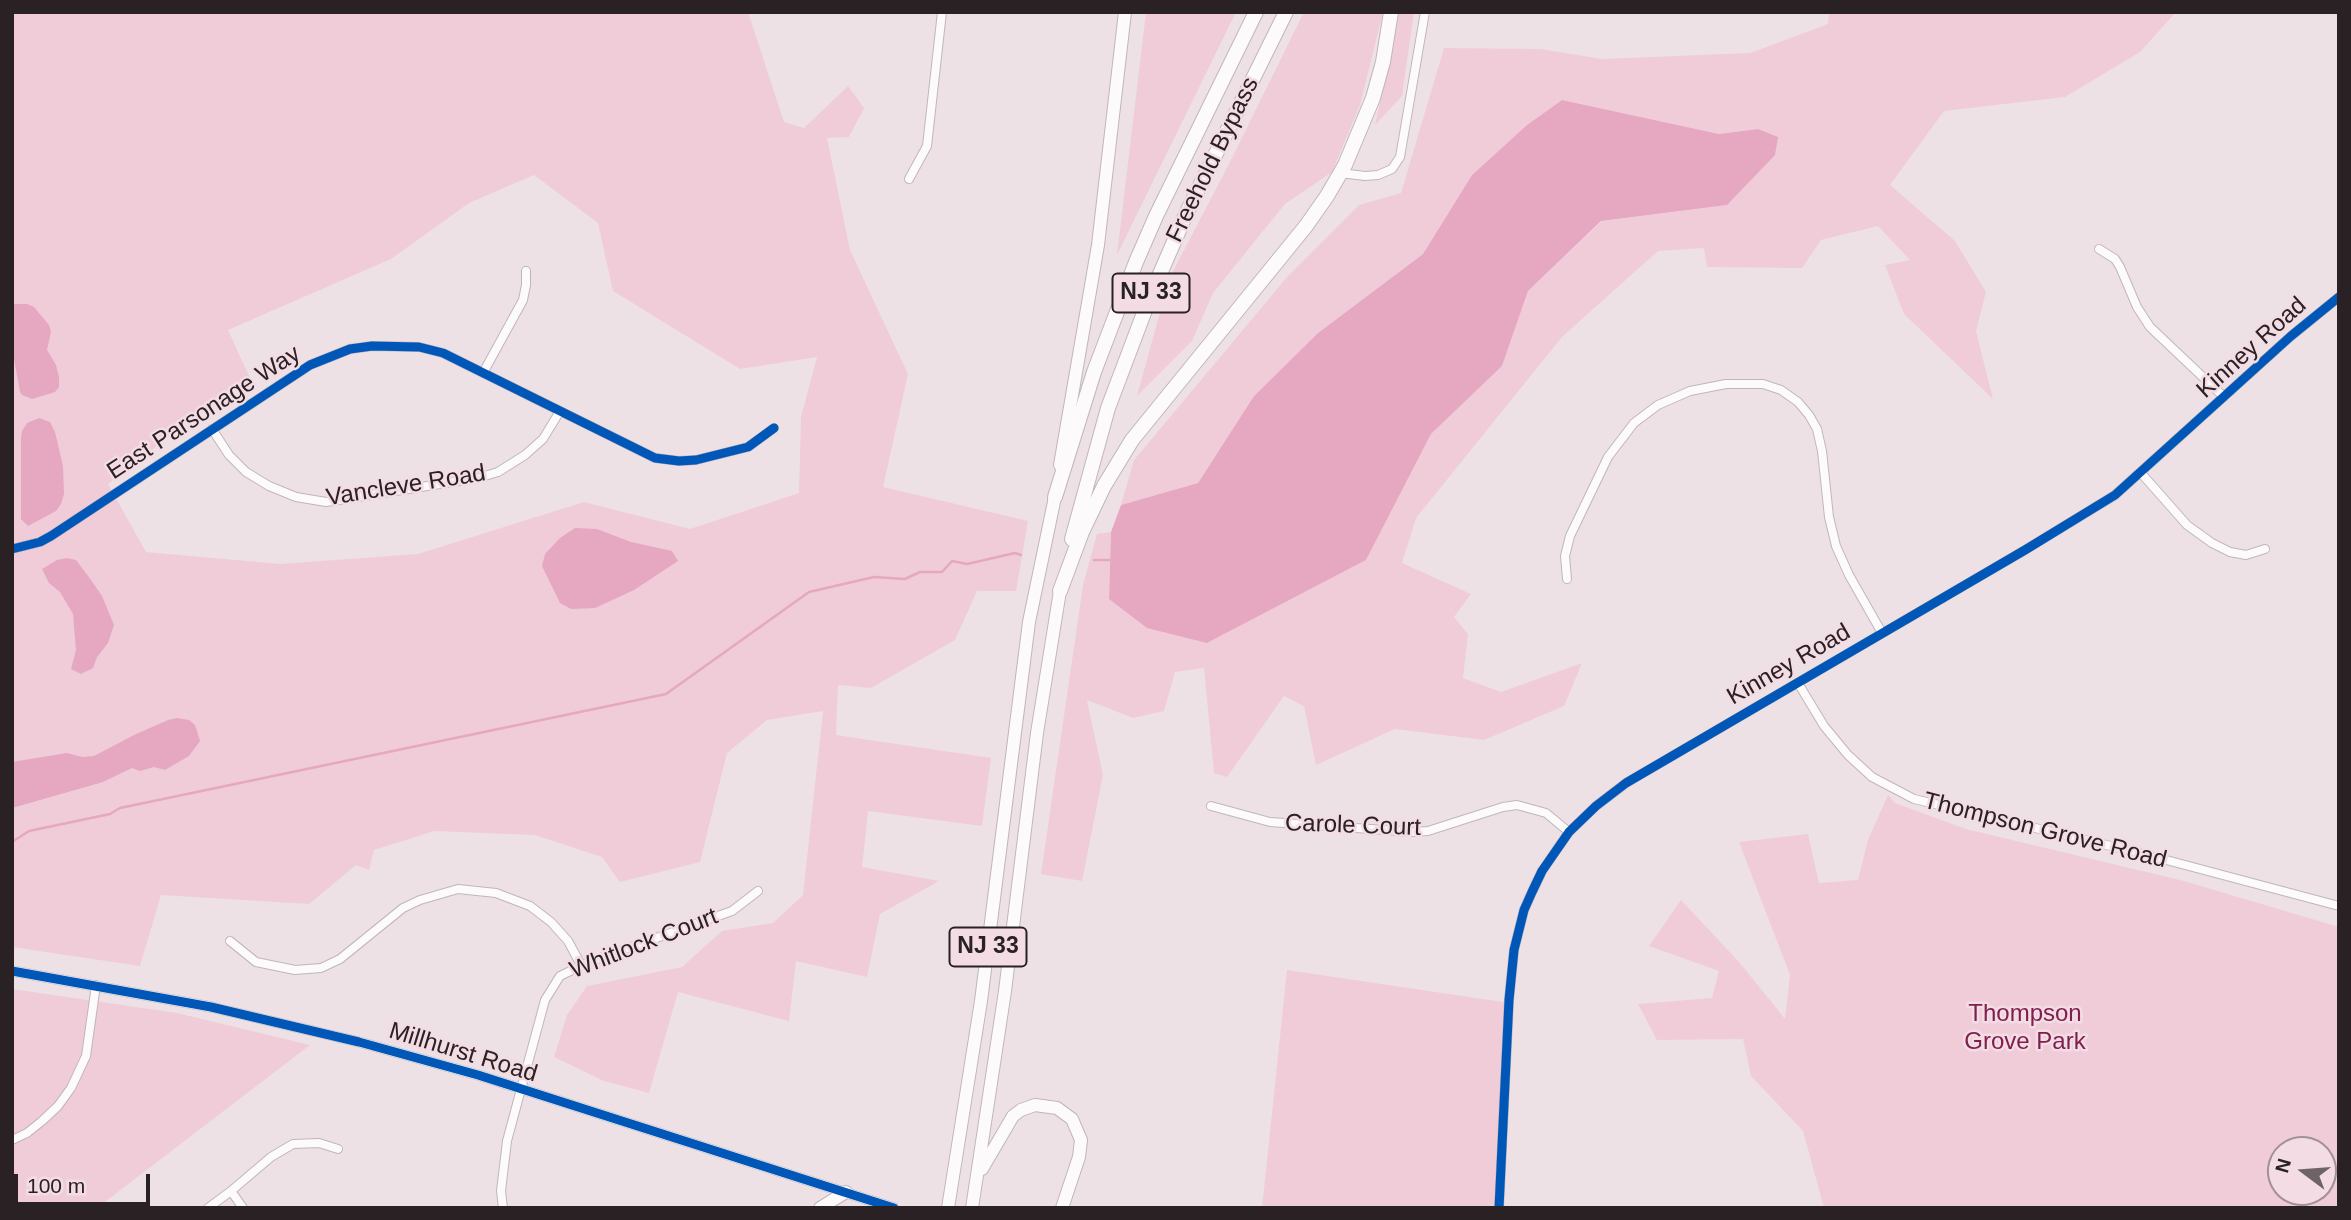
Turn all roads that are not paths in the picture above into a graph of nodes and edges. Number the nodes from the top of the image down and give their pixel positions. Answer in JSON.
{"nodes":[{"id":1,"x":942,"y":12,"type":"edge"},
{"id":2,"x":1125,"y":12,"type":"edge"},
{"id":3,"x":1256,"y":12,"type":"edge"},
{"id":4,"x":1286,"y":12,"type":"edge"},
{"id":5,"x":1391,"y":12,"type":"edge"},
{"id":6,"x":1425,"y":12,"type":"edge"},
{"id":7,"x":1340,"y":173,"type":"junction"},
{"id":8,"x":909,"y":179,"type":"dead end"},
{"id":9,"x":2099,"y":249,"type":"dead end"},
{"id":10,"x":526,"y":271,"type":"dead end"},
{"id":11,"x":2339,"y":297,"type":"edge"},
{"id":12,"x":483,"y":373,"type":"junction"},
{"id":13,"x":2224,"y":397,"type":"junction"},
{"id":14,"x":560,"y":411,"type":"junction"},
{"id":15,"x":774,"y":428,"type":"dead end"},
{"id":16,"x":212,"y":429,"type":"junction"},
{"id":17,"x":2141,"y":473,"type":"junction"},
{"id":18,"x":1055,"y":497,"type":"junction"},
{"id":19,"x":12,"y":549,"type":"edge"},
{"id":20,"x":2265,"y":549,"type":"dead end"},
{"id":21,"x":1567,"y":579,"type":"dead end"},
{"id":22,"x":1060,"y":591,"type":"junction"},
{"id":23,"x":1882,"y":633,"type":"junction"},
{"id":24,"x":1798,"y":682,"type":"junction"},
{"id":25,"x":1211,"y":806,"type":"dead end"},
{"id":26,"x":1569,"y":832,"type":"junction"},
{"id":27,"x":758,"y":891,"type":"dead end"},
{"id":28,"x":2339,"y":906,"type":"edge"},
{"id":29,"x":230,"y":941,"type":"dead end"},
{"id":30,"x":581,"y":965,"type":"junction"},
{"id":31,"x":12,"y":971,"type":"edge"},
{"id":32,"x":96,"y":985,"type":"junction"},
{"id":33,"x":520,"y":1089,"type":"junction"},
{"id":34,"x":12,"y":1140,"type":"edge"},
{"id":35,"x":338,"y":1149,"type":"dead end"},
{"id":36,"x":977,"y":1179,"type":"junction"},
{"id":37,"x":231,"y":1191,"type":"junction"},
{"id":38,"x":846,"y":1192,"type":"junction"},
{"id":39,"x":208,"y":1208,"type":"edge"},
{"id":40,"x":243,"y":1208,"type":"edge"},
{"id":41,"x":503,"y":1208,"type":"edge"},
{"id":42,"x":820,"y":1208,"type":"edge"},
{"id":43,"x":894,"y":1208,"type":"edge"},
{"id":44,"x":948,"y":1208,"type":"edge"},
{"id":45,"x":972,"y":1208,"type":"edge"},
{"id":46,"x":1062,"y":1208,"type":"edge"},
{"id":47,"x":1499,"y":1208,"type":"edge"}],
"edges":[{"from":1,"to":8,"type":"street"},
{"from":2,"to":18,"type":"main road"},
{"from":3,"to":18,"type":"highway","name":"Freehold Bypass","number":"NJ 33"},
{"from":4,"to":22,"type":"highway","name":"Freehold Bypass","number":"NJ 33"},
{"from":5,"to":7,"type":"highway"},
{"from":6,"to":7,"type":"street"},
{"from":7,"to":22,"type":"highway"},
{"from":9,"to":13,"type":"street"},
{"from":10,"to":12,"type":"street"},
{"from":11,"to":13,"type":"street","name":"Kinney Road"},
{"from":12,"to":14,"type":"street","name":"East Parsonage Way"},
{"from":12,"to":16,"type":"street","name":"East Parsonage Way"},
{"from":13,"to":17,"type":"street","name":"Kinney Road"},
{"from":14,"to":15,"type":"street","name":"East Parsonage Way"},
{"from":14,"to":16,"type":"street","name":"Vancleve Road"},
{"from":16,"to":19,"type":"street","name":"East Parsonage Way"},
{"from":17,"to":20,"type":"street"},
{"from":17,"to":23,"type":"street","name":"Kinney Road"},
{"from":18,"to":44,"type":"main road","number":"NJ 33"},
{"from":21,"to":23,"type":"street"},
{"from":22,"to":36,"type":"main road","number":"NJ 33"},
{"from":23,"to":24,"type":"street","name":"Kinney Road"},
{"from":24,"to":26,"type":"street","name":"Kinney Road"},
{"from":24,"to":28,"type":"street","name":"Thompson Grove Road"},
{"from":25,"to":26,"type":"street","name":"Carole Court"},
{"from":26,"to":47,"type":"street","name":"Kinney Road"},
{"from":27,"to":30,"type":"street","name":"Whitlock Court"},
{"from":29,"to":30,"type":"street"},
{"from":30,"to":33,"type":"street","name":"Whitlock Court"},
{"from":31,"to":32,"type":"street","name":"Millhurst Road"},
{"from":32,"to":33,"type":"street","name":"Millhurst Road"},
{"from":32,"to":34,"type":"street"},
{"from":33,"to":38,"type":"street","name":"Millhurst Road"},
{"from":33,"to":41,"type":"street","name":"Whitlock Court"},
{"from":35,"to":37,"type":"street"},
{"from":36,"to":45,"type":"main road","number":"NJ 33"},
{"from":36,"to":46,"type":"main road"},
{"from":37,"to":39,"type":"street"},
{"from":37,"to":40,"type":"street"},
{"from":38,"to":42,"type":"main road"},
{"from":38,"to":43,"type":"street","name":"Millhurst Road"}]}
